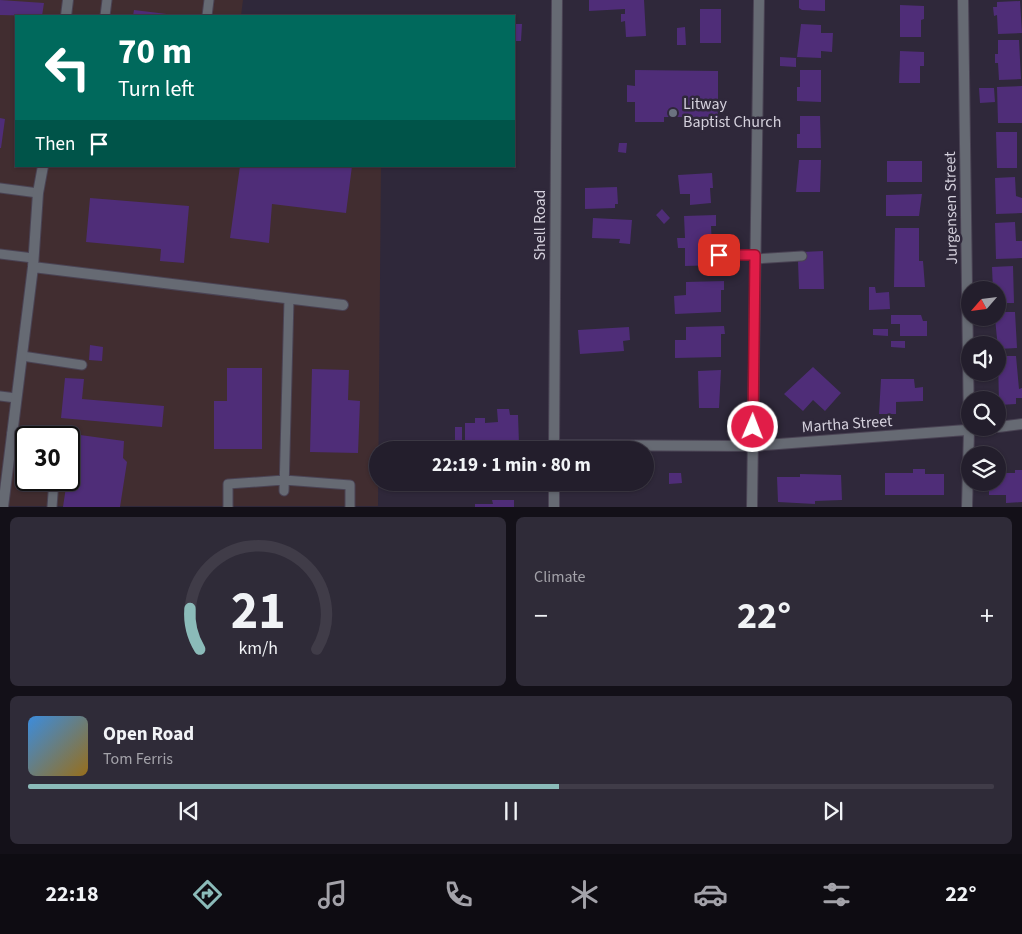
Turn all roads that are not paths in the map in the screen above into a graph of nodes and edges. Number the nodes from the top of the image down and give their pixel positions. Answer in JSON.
{"nodes":[{"id":1,"x":68,"y":0,"type":"edge"},
{"id":2,"x":106,"y":0,"type":"edge"},
{"id":3,"x":209,"y":0,"type":"edge"},
{"id":4,"x":556,"y":0,"type":"edge"},
{"id":5,"x":758,"y":0,"type":"edge"},
{"id":6,"x":963,"y":0,"type":"edge"},
{"id":7,"x":66,"y":15,"type":"edge"},
{"id":8,"x":105,"y":15,"type":"edge"},
{"id":9,"x":207,"y":15,"type":"edge"},
{"id":10,"x":43,"y":167,"type":"edge"},
{"id":11,"x":0,"y":188,"type":"edge"},
{"id":12,"x":38,"y":194,"type":"junction"},
{"id":13,"x":0,"y":254,"type":"edge"},
{"id":14,"x":719,"y":255,"type":"dead end"},
{"id":15,"x":802,"y":256,"type":"dead end"},
{"id":16,"x":755,"y":257,"type":"junction"},
{"id":17,"x":33,"y":262,"type":"junction"},
{"id":18,"x":289,"y":299,"type":"junction"},
{"id":19,"x":343,"y":305,"type":"dead end"},
{"id":20,"x":22,"y":356,"type":"junction"},
{"id":21,"x":82,"y":365,"type":"dead end"},
{"id":22,"x":968,"y":391,"type":"edge"},
{"id":23,"x":0,"y":396,"type":"edge"},
{"id":24,"x":16,"y":398,"type":"junction"},
{"id":25,"x":1022,"y":424,"type":"edge"},
{"id":26,"x":1006,"y":426,"type":"edge"},
{"id":27,"x":961,"y":431,"type":"edge"},
{"id":28,"x":12,"y":433,"type":"junction"},
{"id":29,"x":15,"y":433,"type":"edge"},
{"id":30,"x":969,"y":436,"type":"edge"},
{"id":31,"x":554,"y":441,"type":"edge"},
{"id":32,"x":654,"y":446,"type":"edge"},
{"id":33,"x":753,"y":446,"type":"junction"},
{"id":34,"x":284,"y":480,"type":"junction"},
{"id":35,"x":53,"y":491,"type":"edge"},
{"id":36,"x":284,"y":491,"type":"dead end"},
{"id":37,"x":554,"y":491,"type":"edge"},
{"id":38,"x":2,"y":495,"type":"edge"},
{"id":39,"x":3,"y":506,"type":"edge"},
{"id":40,"x":52,"y":506,"type":"edge"},
{"id":41,"x":228,"y":506,"type":"edge"},
{"id":42,"x":350,"y":506,"type":"edge"},
{"id":43,"x":554,"y":506,"type":"edge"},
{"id":44,"x":752,"y":506,"type":"edge"},
{"id":45,"x":966,"y":506,"type":"edge"}],
"edges":[{"from":1,"to":7,"type":"street"},
{"from":2,"to":8,"type":"lane"},
{"from":3,"to":9,"type":"lane"},
{"from":4,"to":31,"type":"street","name":"Shell Road"},
{"from":5,"to":16,"type":"street"},
{"from":6,"to":22,"type":"street","name":"Jurgensen Street"},
{"from":10,"to":12,"type":"street"},
{"from":11,"to":12,"type":"lane"},
{"from":12,"to":17,"type":"street"},
{"from":13,"to":17,"type":"lane"},
{"from":14,"to":16,"type":"lane"},
{"from":15,"to":16,"type":"lane"},
{"from":16,"to":33,"type":"street"},
{"from":17,"to":18,"type":"street"},
{"from":17,"to":20,"type":"street"},
{"from":18,"to":19,"type":"street"},
{"from":18,"to":34,"type":"lane"},
{"from":20,"to":21,"type":"lane"},
{"from":20,"to":24,"type":"street"},
{"from":23,"to":24,"type":"lane"},
{"from":24,"to":28,"type":"street"},
{"from":25,"to":26,"type":"street"},
{"from":27,"to":33,"type":"street","name":"Martha Street"},
{"from":28,"to":29,"type":"lane"},
{"from":28,"to":38,"type":"street"},
{"from":30,"to":45,"type":"street","name":"Jurgensen Street"},
{"from":32,"to":33,"type":"street","name":"Martha Street"},
{"from":33,"to":44,"type":"street"},
{"from":34,"to":36,"type":"lane"},
{"from":34,"to":41,"type":"lane"},
{"from":34,"to":42,"type":"lane"},
{"from":35,"to":40,"type":"lane"},
{"from":37,"to":43,"type":"street"},
{"from":38,"to":39,"type":"street"}]}
